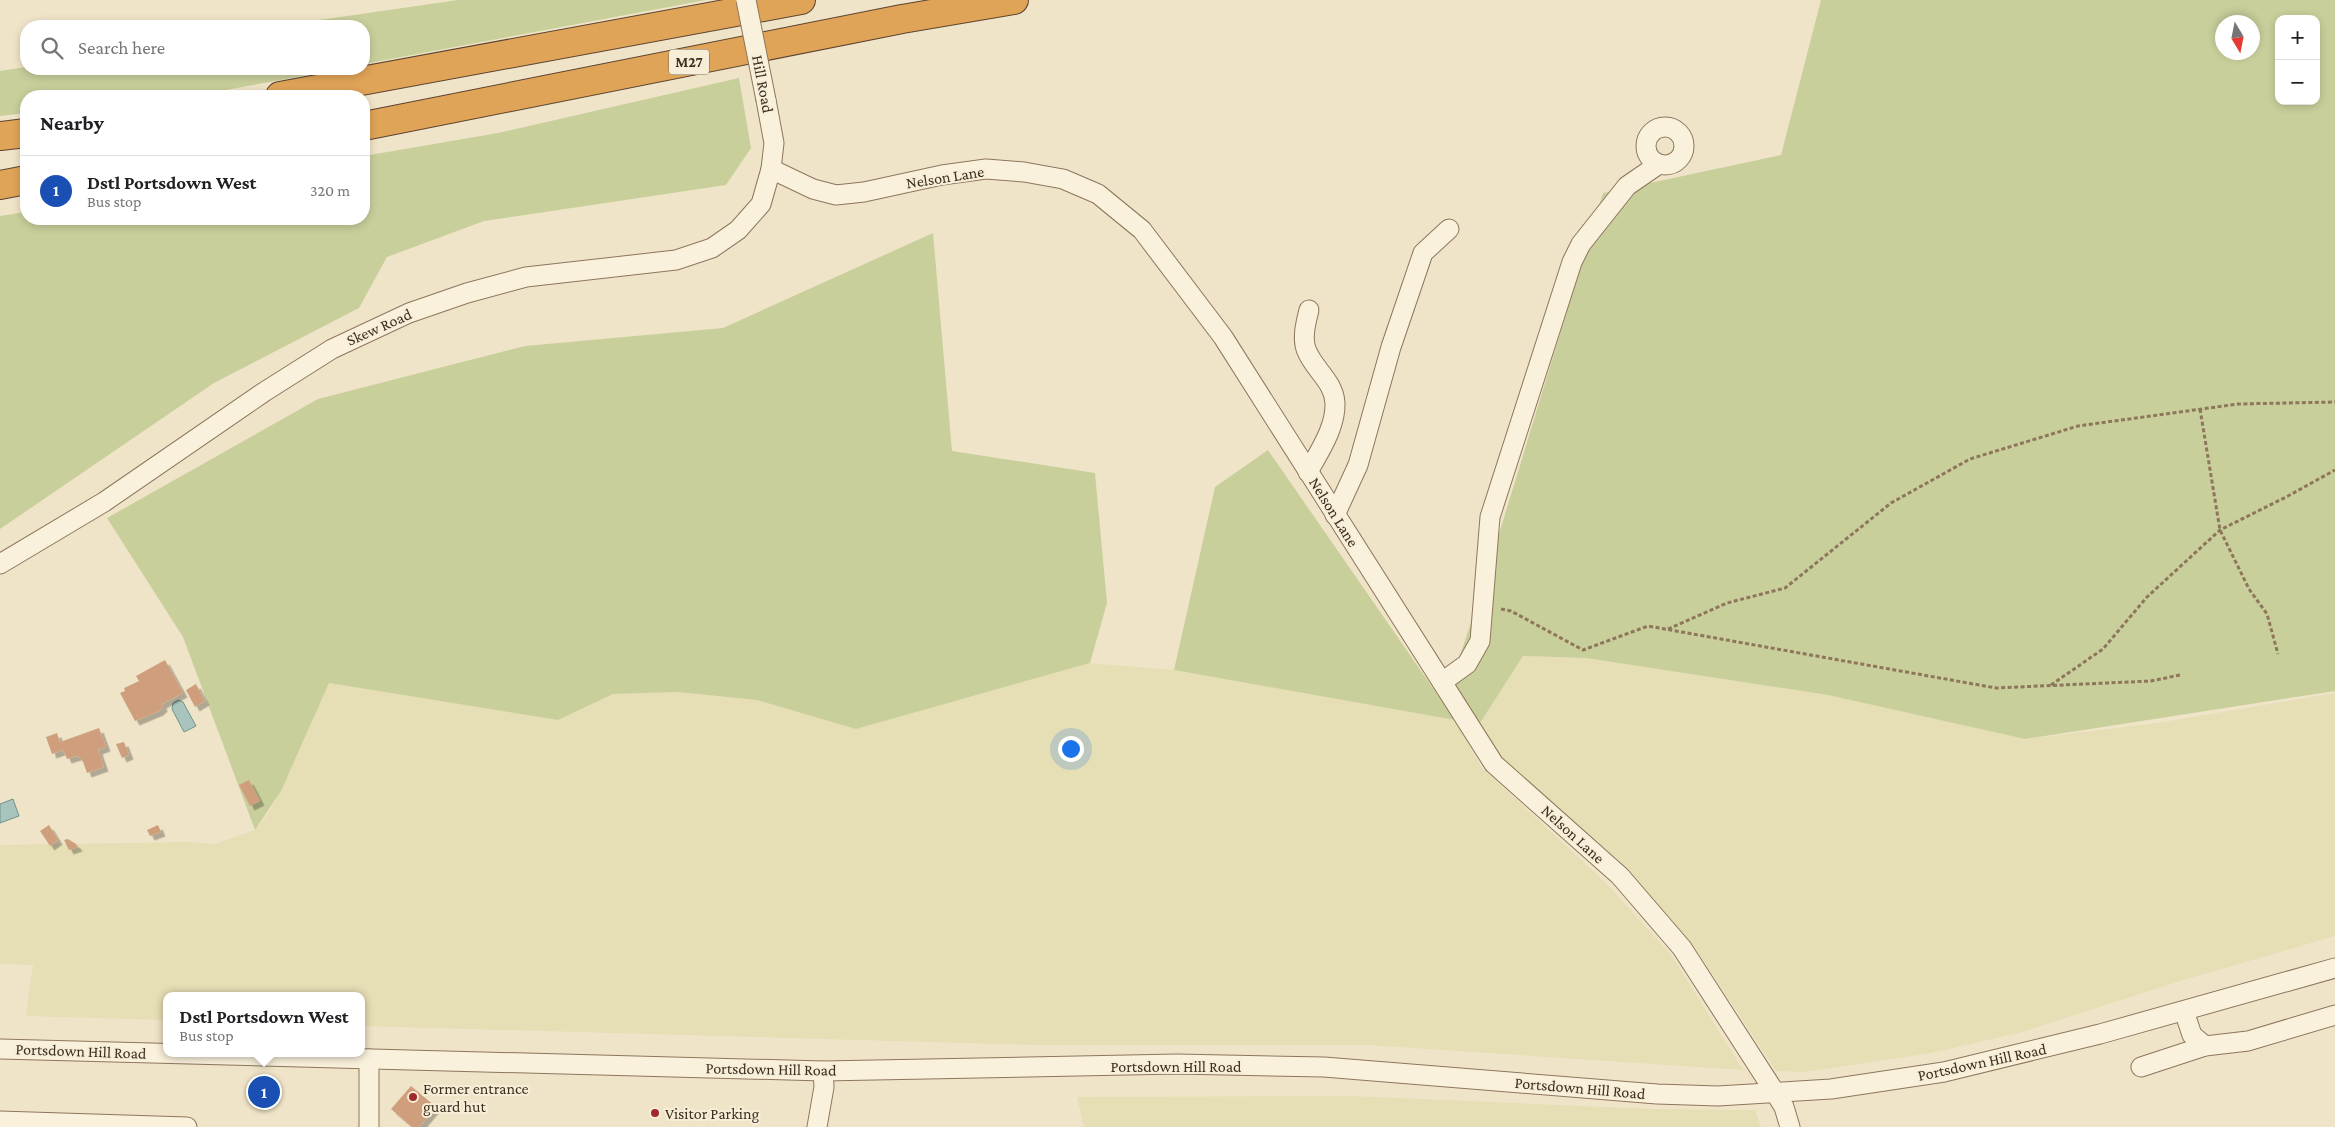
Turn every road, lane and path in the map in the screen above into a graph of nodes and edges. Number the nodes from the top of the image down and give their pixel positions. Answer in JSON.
{"nodes":[{"id":1,"x":746,"y":0,"type":"edge"},
{"id":2,"x":801,"y":0,"type":"edge"},
{"id":3,"x":1014,"y":0,"type":"edge"},
{"id":4,"x":313,"y":90,"type":"edge"},
{"id":5,"x":370,"y":125,"type":"edge"},
{"id":6,"x":20,"y":134,"type":"edge"},
{"id":7,"x":0,"y":136,"type":"edge"},
{"id":8,"x":1659,"y":164,"type":"dead end"},
{"id":9,"x":771,"y":169,"type":"junction"},
{"id":10,"x":20,"y":181,"type":"edge"},
{"id":11,"x":0,"y":185,"type":"edge"},
{"id":12,"x":1449,"y":229,"type":"dead end"},
{"id":13,"x":1309,"y":310,"type":"dead end"},
{"id":14,"x":2335,"y":402,"type":"edge"},
{"id":15,"x":2200,"y":409,"type":"junction"},
{"id":16,"x":2335,"y":470,"type":"edge"},
{"id":17,"x":1308,"y":472,"type":"junction"},
{"id":18,"x":1336,"y":515,"type":"junction"},
{"id":19,"x":2220,"y":530,"type":"junction"},
{"id":20,"x":0,"y":564,"type":"edge"},
{"id":21,"x":1497,"y":608,"type":"dead end"},
{"id":22,"x":1667,"y":629,"type":"junction"},
{"id":23,"x":2278,"y":654,"type":"dead end"},
{"id":24,"x":2180,"y":676,"type":"dead end"},
{"id":25,"x":1442,"y":682,"type":"junction"},
{"id":26,"x":2051,"y":686,"type":"junction"},
{"id":27,"x":2335,"y":968,"type":"edge"},
{"id":28,"x":2184,"y":1011,"type":"junction"},
{"id":29,"x":2335,"y":1015,"type":"edge"},
{"id":30,"x":2205,"y":1046,"type":"junction"},
{"id":31,"x":0,"y":1049,"type":"edge"},
{"id":32,"x":163,"y":1053,"type":"edge"},
{"id":33,"x":295,"y":1057,"type":"edge"},
{"id":34,"x":369,"y":1059,"type":"junction"},
{"id":35,"x":2142,"y":1067,"type":"dead end"},
{"id":36,"x":823,"y":1071,"type":"junction"},
{"id":37,"x":1776,"y":1094,"type":"junction"},
{"id":38,"x":0,"y":1121,"type":"edge"},
{"id":39,"x":187,"y":1127,"type":"edge"},
{"id":40,"x":369,"y":1127,"type":"edge"},
{"id":41,"x":817,"y":1127,"type":"edge"},
{"id":42,"x":1790,"y":1127,"type":"edge"}],
"edges":[{"from":1,"to":9,"type":"street","name":"Hill Road","bridge":true},
{"from":2,"to":4,"type":"highway","number":"M27"},
{"from":3,"to":5,"type":"highway","number":"M27"},
{"from":6,"to":7,"type":"highway"},
{"from":8,"to":25,"type":"street"},
{"from":9,"to":17,"type":"street","name":"Nelson Lane"},
{"from":9,"to":20,"type":"street","name":"Skew Road"},
{"from":10,"to":11,"type":"highway"},
{"from":12,"to":18,"type":"street"},
{"from":13,"to":17,"type":"street"},
{"from":14,"to":15,"type":"path"},
{"from":15,"to":19,"type":"path"},
{"from":15,"to":22,"type":"path"},
{"from":16,"to":19,"type":"path"},
{"from":17,"to":18,"type":"street","name":"Nelson Lane"},
{"from":18,"to":25,"type":"street","name":"Nelson Lane"},
{"from":19,"to":23,"type":"path"},
{"from":19,"to":26,"type":"path"},
{"from":21,"to":22,"type":"path"},
{"from":22,"to":26,"type":"path"},
{"from":24,"to":26,"type":"path"},
{"from":25,"to":37,"type":"street","name":"Nelson Lane"},
{"from":27,"to":28,"type":"street","name":"Portsdown Hill Road"},
{"from":28,"to":30,"type":"street"},
{"from":28,"to":37,"type":"street","name":"Portsdown Hill Road"},
{"from":29,"to":30,"type":"street"},
{"from":30,"to":35,"type":"street"},
{"from":31,"to":32,"type":"street","name":"Portsdown Hill Road"},
{"from":33,"to":34,"type":"street","name":"Portsdown Hill Road"},
{"from":34,"to":36,"type":"street","name":"Portsdown Hill Road"},
{"from":34,"to":40,"type":"street"},
{"from":36,"to":37,"type":"street","name":"Portsdown Hill Road"},
{"from":36,"to":41,"type":"street"},
{"from":37,"to":42,"type":"street","name":"Nelson Lane"},
{"from":38,"to":39,"type":"street"}]}
